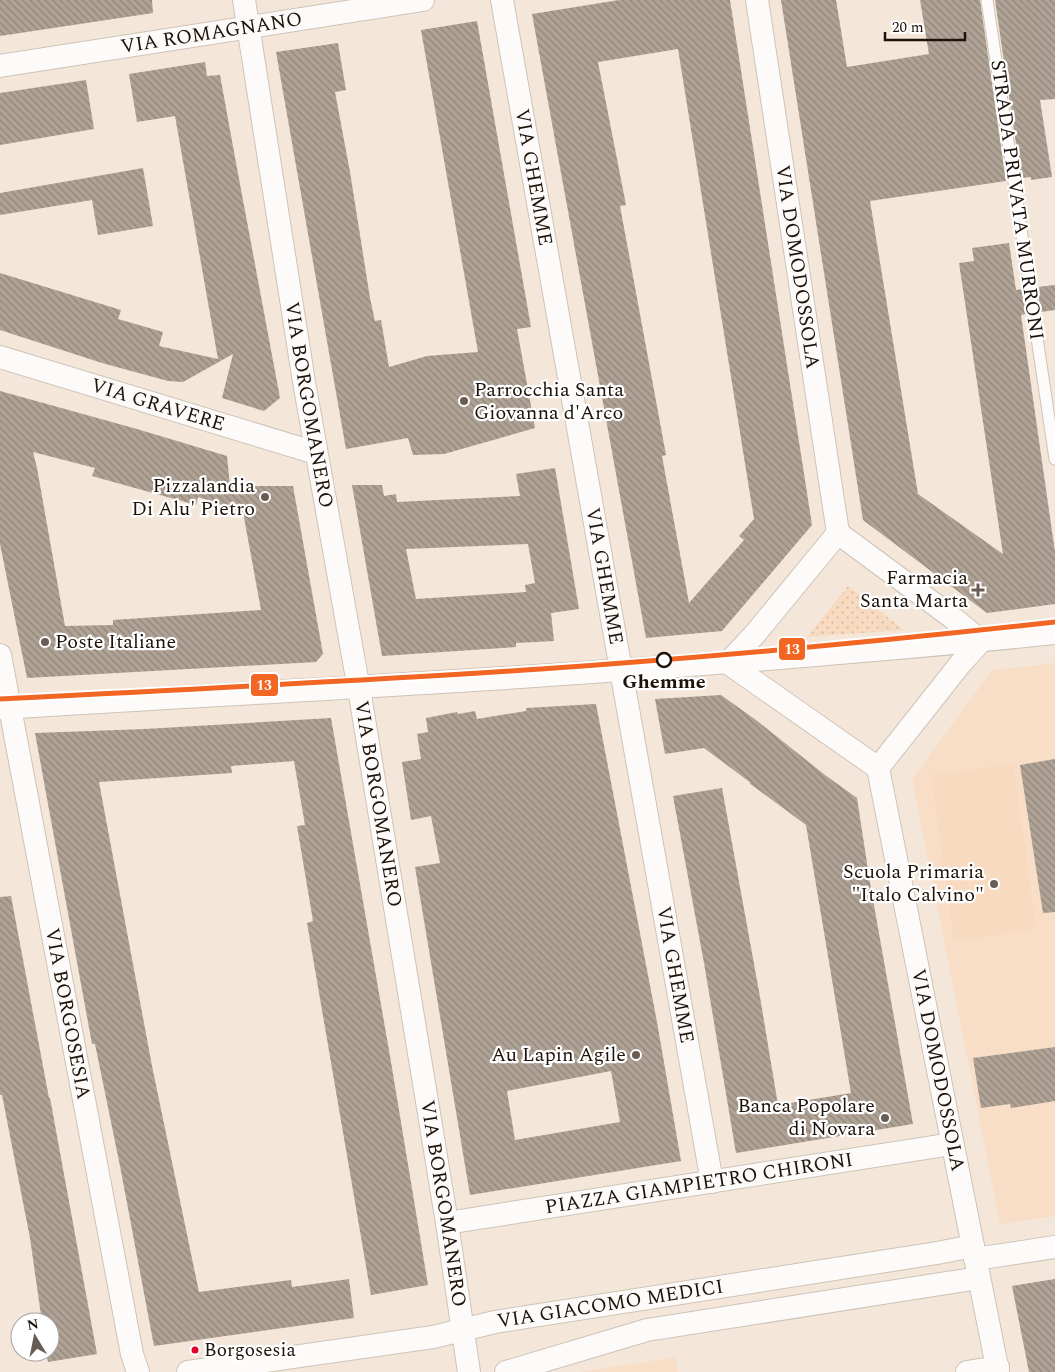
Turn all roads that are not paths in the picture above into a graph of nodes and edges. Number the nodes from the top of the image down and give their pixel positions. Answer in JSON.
{"nodes":[{"id":1,"x":244,"y":0,"type":"edge"},
{"id":2,"x":422,"y":0,"type":"edge"},
{"id":3,"x":502,"y":0,"type":"edge"},
{"id":4,"x":757,"y":0,"type":"edge"},
{"id":5,"x":987,"y":0,"type":"edge"},
{"id":6,"x":248,"y":26,"type":"junction"},
{"id":7,"x":0,"y":66,"type":"edge"},
{"id":8,"x":0,"y":357,"type":"edge"},
{"id":9,"x":316,"y":453,"type":"junction"},
{"id":10,"x":1055,"y":458,"type":"edge"},
{"id":11,"x":838,"y":533,"type":"junction"},
{"id":12,"x":1055,"y":633,"type":"edge"},
{"id":13,"x":981,"y":641,"type":"junction"},
{"id":14,"x":0,"y":655,"type":"edge"},
{"id":15,"x":728,"y":663,"type":"junction"},
{"id":16,"x":621,"y":671,"type":"junction"},
{"id":17,"x":358,"y":687,"type":"junction"},
{"id":18,"x":5,"y":707,"type":"edge"},
{"id":19,"x":878,"y":768,"type":"junction"},
{"id":20,"x":952,"y":1144,"type":"junction"},
{"id":21,"x":712,"y":1182,"type":"junction"},
{"id":22,"x":447,"y":1223,"type":"junction"},
{"id":23,"x":1055,"y":1247,"type":"edge"},
{"id":24,"x":976,"y":1261,"type":"junction"},
{"id":25,"x":464,"y":1329,"type":"junction"},
{"id":26,"x":998,"y":1370,"type":"edge"},
{"id":27,"x":138,"y":1372,"type":"edge"},
{"id":28,"x":188,"y":1372,"type":"edge"},
{"id":29,"x":470,"y":1372,"type":"edge"},
{"id":30,"x":506,"y":1372,"type":"edge"},
{"id":31,"x":966,"y":1372,"type":"edge"}],
"edges":[{"from":1,"to":6,"type":"street","name":"VIA BORGOMANERO"},
{"from":2,"to":6,"type":"street","name":"VIA ROMAGNANO"},
{"from":3,"to":16,"type":"street","name":"VIA GHEMME"},
{"from":4,"to":11,"type":"street","name":"VIA DOMODOSSOLA"},
{"from":5,"to":10,"type":"lane","name":"STRADA PRIVATA MURRONI"},
{"from":6,"to":7,"type":"street","name":"VIA ROMAGNANO"},
{"from":6,"to":9,"type":"street","name":"VIA BORGOMANERO"},
{"from":8,"to":9,"type":"street","name":"VIA GRAVERE"},
{"from":9,"to":17,"type":"street","name":"VIA BORGOMANERO"},
{"from":11,"to":13,"type":"street"},
{"from":11,"to":15,"type":"street"},
{"from":12,"to":13,"type":"street"},
{"from":13,"to":15,"type":"street"},
{"from":13,"to":19,"type":"street"},
{"from":14,"to":18,"type":"street","name":"VIA BORGOSESIA"},
{"from":15,"to":16,"type":"street"},
{"from":15,"to":19,"type":"street"},
{"from":16,"to":17,"type":"street"},
{"from":16,"to":21,"type":"street","name":"VIA GHEMME"},
{"from":17,"to":18,"type":"street"},
{"from":17,"to":22,"type":"street","name":"VIA BORGOMANERO"},
{"from":18,"to":27,"type":"street","name":"VIA BORGOSESIA"},
{"from":19,"to":20,"type":"street","name":"VIA DOMODOSSOLA"},
{"from":20,"to":21,"type":"street","name":"PIAZZA GIAMPIETRO CHIRONI"},
{"from":20,"to":24,"type":"street","name":"VIA DOMODOSSOLA"},
{"from":21,"to":22,"type":"street","name":"PIAZZA GIAMPIETRO CHIRONI"},
{"from":22,"to":25,"type":"street","name":"VIA BORGOMANERO"},
{"from":23,"to":24,"type":"street","name":"VIA GIACOMO MEDICI"},
{"from":24,"to":25,"type":"street","name":"VIA GIACOMO MEDICI"},
{"from":24,"to":26,"type":"street","name":"VIA DOMODOSSOLA"},
{"from":24,"to":30,"type":"street","name":"VIA GIACOMO MEDICI"},
{"from":25,"to":28,"type":"street","name":"VIA GIACOMO MEDICI"},
{"from":25,"to":29,"type":"street","name":"VIA BORGOMANERO"},
{"from":26,"to":31,"type":"street"}]}
